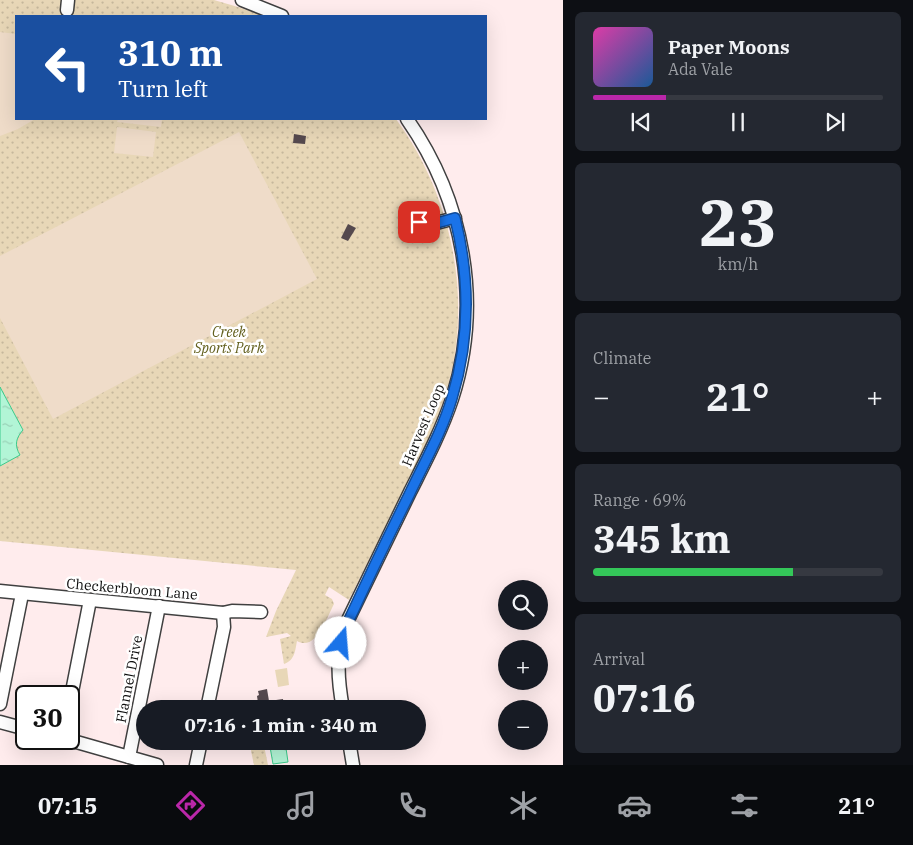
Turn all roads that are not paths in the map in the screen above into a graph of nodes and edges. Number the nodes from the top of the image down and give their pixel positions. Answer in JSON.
{"nodes":[{"id":1,"x":242,"y":0,"type":"edge"},
{"id":2,"x":280,"y":15,"type":"edge"},
{"id":3,"x":408,"y":120,"type":"edge"},
{"id":4,"x":455,"y":218,"type":"junction"},
{"id":5,"x":419,"y":222,"type":"dead end"},
{"id":6,"x":0,"y":591,"type":"edge"},
{"id":7,"x":22,"y":594,"type":"junction"},
{"id":8,"x":90,"y":600,"type":"junction"},
{"id":9,"x":159,"y":606,"type":"junction"},
{"id":10,"x":261,"y":612,"type":"dead end"},
{"id":11,"x":223,"y":613,"type":"junction"},
{"id":12,"x":73,"y":685,"type":"edge"},
{"id":13,"x":210,"y":700,"type":"edge"},
{"id":14,"x":342,"y":700,"type":"edge"},
{"id":15,"x":0,"y":704,"type":"edge"},
{"id":16,"x":0,"y":722,"type":"edge"},
{"id":17,"x":15,"y":726,"type":"edge"},
{"id":18,"x":80,"y":743,"type":"edge"},
{"id":19,"x":199,"y":750,"type":"edge"},
{"id":20,"x":350,"y":750,"type":"edge"},
{"id":21,"x":129,"y":757,"type":"junction"},
{"id":22,"x":157,"y":765,"type":"edge"},
{"id":23,"x":196,"y":765,"type":"edge"},
{"id":24,"x":353,"y":765,"type":"edge"}],
"edges":[{"from":1,"to":2,"type":"street"},
{"from":3,"to":4,"type":"street","name":"Harvest Loop"},
{"from":4,"to":5,"type":"street"},
{"from":4,"to":14,"type":"street","name":"Harvest Loop"},
{"from":6,"to":7,"type":"street","name":"Checkerbloom Lane"},
{"from":7,"to":8,"type":"street","name":"Checkerbloom Lane"},
{"from":7,"to":15,"type":"street"},
{"from":8,"to":9,"type":"street","name":"Checkerbloom Lane"},
{"from":8,"to":12,"type":"street"},
{"from":9,"to":11,"type":"street","name":"Checkerbloom Lane"},
{"from":9,"to":21,"type":"street","name":"Flannel Drive"},
{"from":10,"to":11,"type":"street","name":"Checkerbloom Lane"},
{"from":11,"to":13,"type":"street"},
{"from":16,"to":17,"type":"street"},
{"from":18,"to":21,"type":"street"},
{"from":19,"to":23,"type":"street"},
{"from":20,"to":24,"type":"street"},
{"from":21,"to":22,"type":"street"}]}
